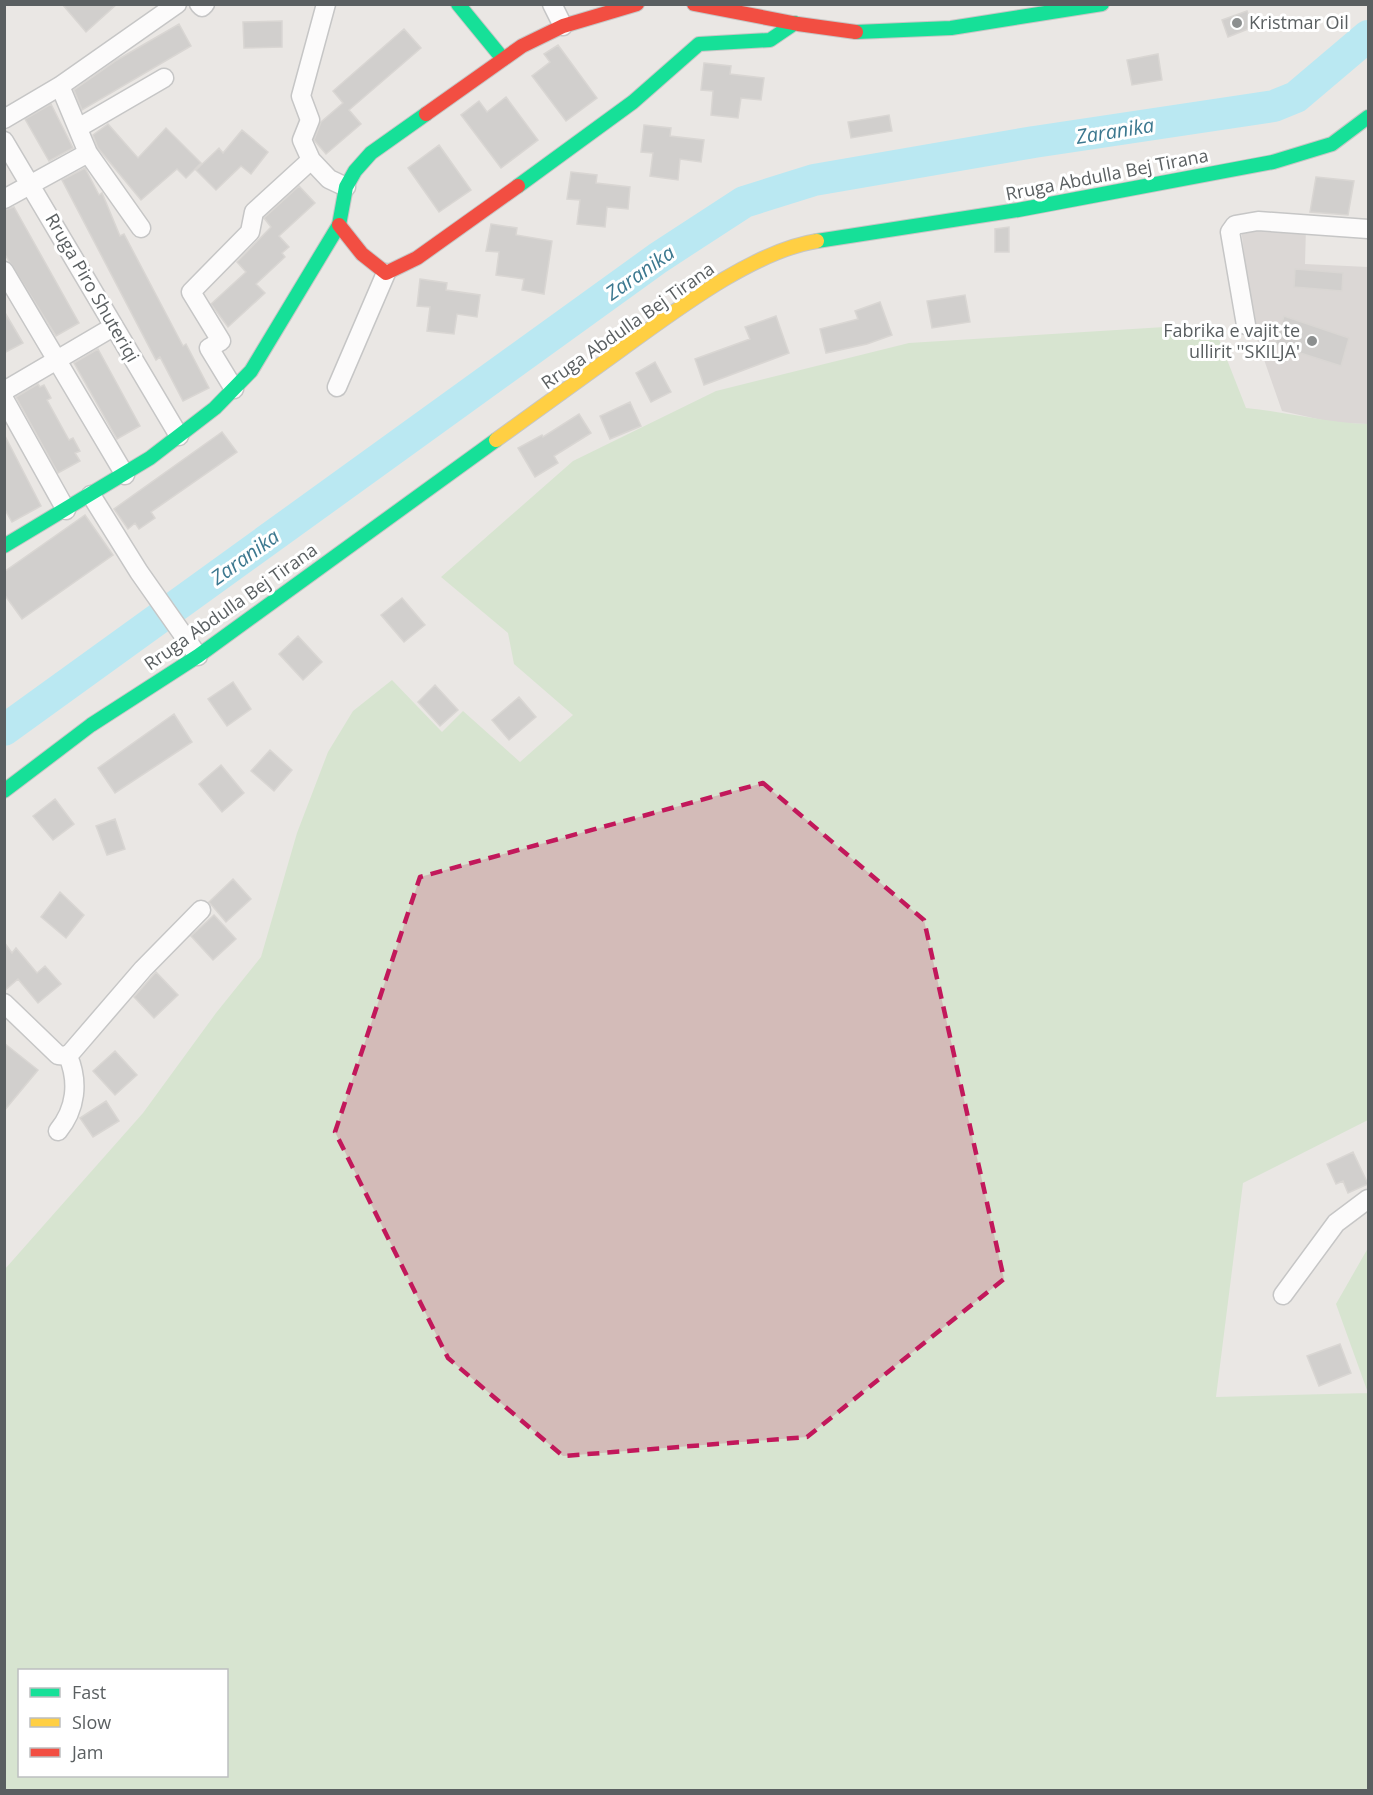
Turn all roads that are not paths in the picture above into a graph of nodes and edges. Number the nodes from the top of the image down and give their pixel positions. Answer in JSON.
{"nodes":[{"id":1,"x":177,"y":4,"type":"edge"},
{"id":2,"x":199,"y":4,"type":"edge"},
{"id":3,"x":205,"y":4,"type":"edge"},
{"id":4,"x":326,"y":4,"type":"edge"},
{"id":5,"x":458,"y":4,"type":"edge"},
{"id":6,"x":552,"y":4,"type":"edge"},
{"id":7,"x":637,"y":4,"type":"edge"},
{"id":8,"x":694,"y":4,"type":"edge"},
{"id":9,"x":1102,"y":4,"type":"edge"},
{"id":10,"x":774,"y":12,"type":"edge"},
{"id":11,"x":795,"y":23,"type":"junction"},
{"id":12,"x":563,"y":26,"type":"junction"},
{"id":13,"x":503,"y":59,"type":"junction"},
{"id":14,"x":164,"y":78,"type":"dead end"},
{"id":15,"x":60,"y":86,"type":"junction"},
{"id":16,"x":1368,"y":117,"type":"edge"},
{"id":17,"x":4,"y":119,"type":"edge"},
{"id":18,"x":78,"y":128,"type":"junction"},
{"id":19,"x":4,"y":141,"type":"edge"},
{"id":20,"x":88,"y":153,"type":"junction"},
{"id":21,"x":311,"y":160,"type":"junction"},
{"id":22,"x":31,"y":182,"type":"junction"},
{"id":23,"x":346,"y":187,"type":"junction"},
{"id":24,"x":4,"y":199,"type":"edge"},
{"id":25,"x":339,"y":225,"type":"junction"},
{"id":26,"x":141,"y":228,"type":"dead end"},
{"id":27,"x":1368,"y":229,"type":"edge"},
{"id":28,"x":4,"y":271,"type":"edge"},
{"id":29,"x":386,"y":273,"type":"junction"},
{"id":30,"x":1246,"y":325,"type":"dead end"},
{"id":31,"x":113,"y":327,"type":"junction"},
{"id":32,"x":56,"y":360,"type":"junction"},
{"id":33,"x":337,"y":387,"type":"dead end"},
{"id":34,"x":234,"y":389,"type":"junction"},
{"id":35,"x":4,"y":390,"type":"edge"},
{"id":36,"x":4,"y":399,"type":"edge"},
{"id":37,"x":179,"y":436,"type":"junction"},
{"id":38,"x":125,"y":474,"type":"junction"},
{"id":39,"x":91,"y":495,"type":"junction"},
{"id":40,"x":66,"y":510,"type":"junction"},
{"id":41,"x":4,"y":524,"type":"edge"},
{"id":42,"x":9,"y":544,"type":"edge"},
{"id":43,"x":198,"y":656,"type":"junction"},
{"id":44,"x":4,"y":791,"type":"edge"},
{"id":45,"x":201,"y":910,"type":"dead end"},
{"id":46,"x":4,"y":1004,"type":"edge"},
{"id":47,"x":69,"y":1056,"type":"junction"},
{"id":48,"x":58,"y":1131,"type":"dead end"},
{"id":49,"x":1368,"y":1199,"type":"edge"},
{"id":50,"x":1283,"y":1295,"type":"dead end"}],
"edges":[{"from":1,"to":15,"type":"street"},
{"from":2,"to":3,"type":"street"},
{"from":4,"to":21,"type":"street"},
{"from":5,"to":13,"type":"street"},
{"from":6,"to":12,"type":"street"},
{"from":7,"to":12,"type":"street"},
{"from":8,"to":10,"type":"street"},
{"from":9,"to":11,"type":"street"},
{"from":10,"to":11,"type":"street"},
{"from":11,"to":29,"type":"street"},
{"from":12,"to":13,"type":"street"},
{"from":13,"to":23,"type":"street"},
{"from":14,"to":18,"type":"street"},
{"from":15,"to":17,"type":"street"},
{"from":15,"to":18,"type":"street"},
{"from":16,"to":43,"type":"street","name":"Rruga Abdulla Bej Tirana"},
{"from":18,"to":20,"type":"street"},
{"from":19,"to":22,"type":"street","name":"Rruga Piro Shuteriqi"},
{"from":20,"to":22,"type":"street"},
{"from":20,"to":26,"type":"street"},
{"from":21,"to":23,"type":"street"},
{"from":21,"to":34,"type":"street"},
{"from":22,"to":24,"type":"street"},
{"from":22,"to":31,"type":"street","name":"Rruga Piro Shuteriqi"},
{"from":23,"to":25,"type":"street"},
{"from":25,"to":29,"type":"street"},
{"from":25,"to":34,"type":"street"},
{"from":27,"to":30,"type":"street"},
{"from":28,"to":32,"type":"street"},
{"from":29,"to":33,"type":"street"},
{"from":31,"to":32,"type":"street"},
{"from":31,"to":37,"type":"street","name":"Rruga Piro Shuteriqi"},
{"from":32,"to":35,"type":"street"},
{"from":32,"to":38,"type":"street"},
{"from":34,"to":37,"type":"street"},
{"from":36,"to":40,"type":"street"},
{"from":37,"to":38,"type":"street"},
{"from":38,"to":39,"type":"street"},
{"from":39,"to":40,"type":"street"},
{"from":39,"to":43,"type":"street"},
{"from":40,"to":42,"type":"street"},
{"from":41,"to":42,"type":"street"},
{"from":43,"to":44,"type":"street","name":"Rruga Abdulla Bej Tirana"},
{"from":45,"to":47,"type":"street"},
{"from":46,"to":47,"type":"street"},
{"from":47,"to":48,"type":"street"},
{"from":49,"to":50,"type":"street"}]}
